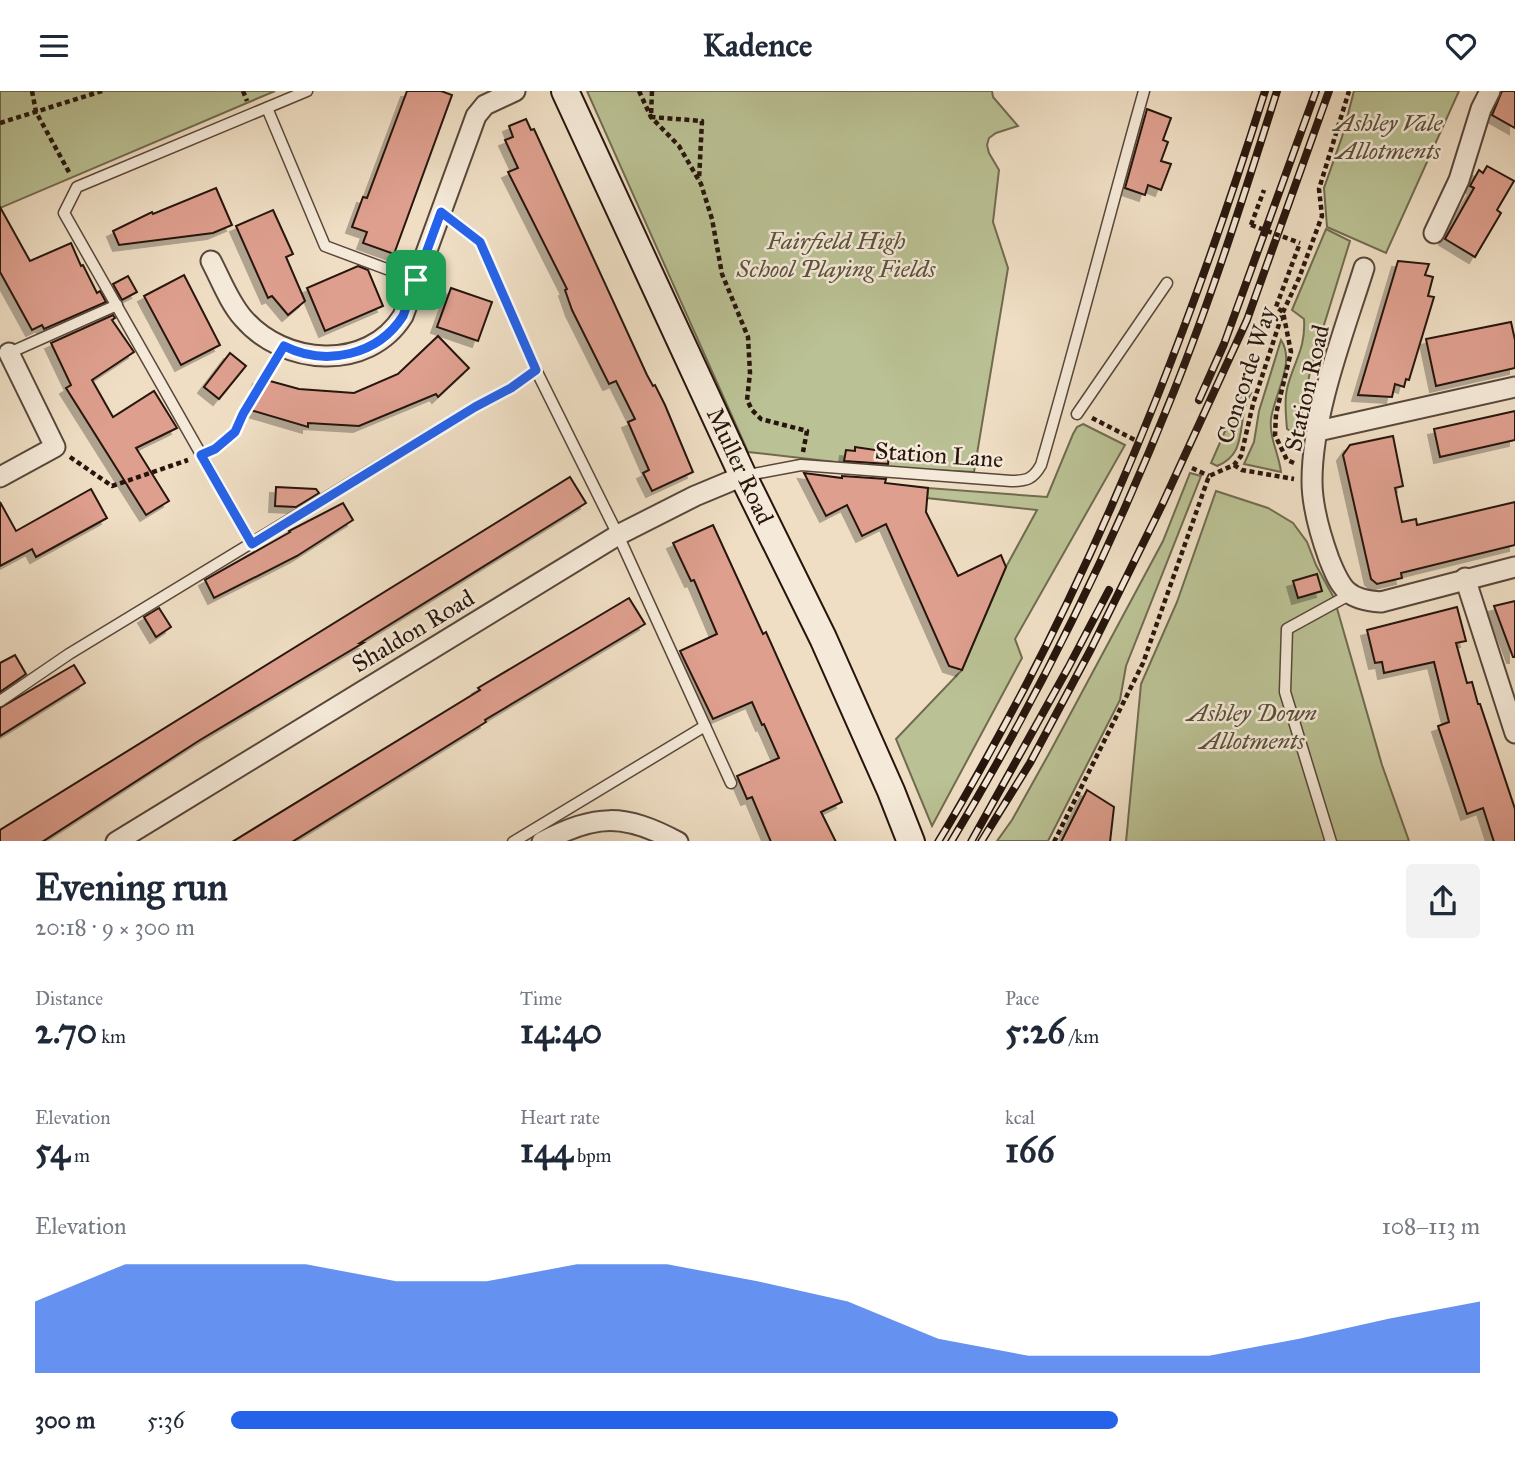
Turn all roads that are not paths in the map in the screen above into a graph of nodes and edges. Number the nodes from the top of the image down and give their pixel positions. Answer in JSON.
{"nodes":[{"id":1,"x":307,"y":91,"type":"edge"},
{"id":2,"x":515,"y":91,"type":"edge"},
{"id":3,"x":565,"y":91,"type":"edge"},
{"id":4,"x":1144,"y":91,"type":"edge"},
{"id":5,"x":1490,"y":91,"type":"edge"},
{"id":6,"x":267,"y":108,"type":"junction"},
{"id":7,"x":441,"y":212,"type":"junction"},
{"id":8,"x":1434,"y":233,"type":"dead end"},
{"id":9,"x":211,"y":261,"type":"dead end"},
{"id":10,"x":1364,"y":268,"type":"dead end"},
{"id":11,"x":416,"y":280,"type":"junction"},
{"id":12,"x":1167,"y":283,"type":"dead end"},
{"id":13,"x":117,"y":305,"type":"junction"},
{"id":14,"x":9,"y":353,"type":"joint"},
{"id":15,"x":536,"y":370,"type":"junction"},
{"id":16,"x":1515,"y":387,"type":"edge"},
{"id":17,"x":1077,"y":414,"type":"road end"},
{"id":18,"x":1318,"y":431,"type":"junction"},
{"id":19,"x":743,"y":476,"type":"junction"},
{"id":20,"x":0,"y":477,"type":"edge"},
{"id":21,"x":618,"y":535,"type":"junction"},
{"id":22,"x":252,"y":544,"type":"junction"},
{"id":23,"x":1515,"y":567,"type":"edge"},
{"id":24,"x":1465,"y":578,"type":"junction"},
{"id":25,"x":1349,"y":594,"type":"junction"},
{"id":26,"x":0,"y":701,"type":"edge"},
{"id":27,"x":705,"y":726,"type":"junction"},
{"id":28,"x":1515,"y":733,"type":"edge"},
{"id":29,"x":731,"y":783,"type":"dead end"},
{"id":30,"x":118,"y":841,"type":"edge"},
{"id":31,"x":515,"y":841,"type":"edge"},
{"id":32,"x":544,"y":841,"type":"edge"},
{"id":33,"x":676,"y":841,"type":"edge"},
{"id":34,"x":911,"y":841,"type":"edge"},
{"id":35,"x":1331,"y":841,"type":"edge"}],
"edges":[{"from":1,"to":6,"type":"lane"},
{"from":2,"to":7,"type":"street"},
{"from":3,"to":19,"type":"main road","name":"Muller Road"},
{"from":4,"to":19,"type":"lane","name":"Station Lane"},
{"from":5,"to":8,"type":"street"},
{"from":6,"to":11,"type":"lane"},
{"from":6,"to":13,"type":"lane"},
{"from":7,"to":11,"type":"street"},
{"from":7,"to":15,"type":"lane"},
{"from":9,"to":11,"type":"street"},
{"from":10,"to":18,"type":"street","name":"Station Road"},
{"from":12,"to":17,"type":"lane"},
{"from":13,"to":14,"type":"lane"},
{"from":13,"to":22,"type":"lane"},
{"from":14,"to":20,"type":"street"},
{"from":15,"to":21,"type":"lane"},
{"from":15,"to":22,"type":"lane"},
{"from":16,"to":18,"type":"street"},
{"from":18,"to":25,"type":"street","name":"Station Road"},
{"from":19,"to":21,"type":"street","name":"Shaldon Road"},
{"from":19,"to":34,"type":"main road","name":"Muller Road"},
{"from":21,"to":27,"type":"lane"},
{"from":21,"to":30,"type":"street","name":"Shaldon Road"},
{"from":22,"to":26,"type":"lane"},
{"from":23,"to":24,"type":"street"},
{"from":24,"to":25,"type":"street"},
{"from":24,"to":28,"type":"street"},
{"from":25,"to":35,"type":"lane"},
{"from":27,"to":29,"type":"lane"},
{"from":27,"to":31,"type":"lane"},
{"from":32,"to":33,"type":"street"}]}
